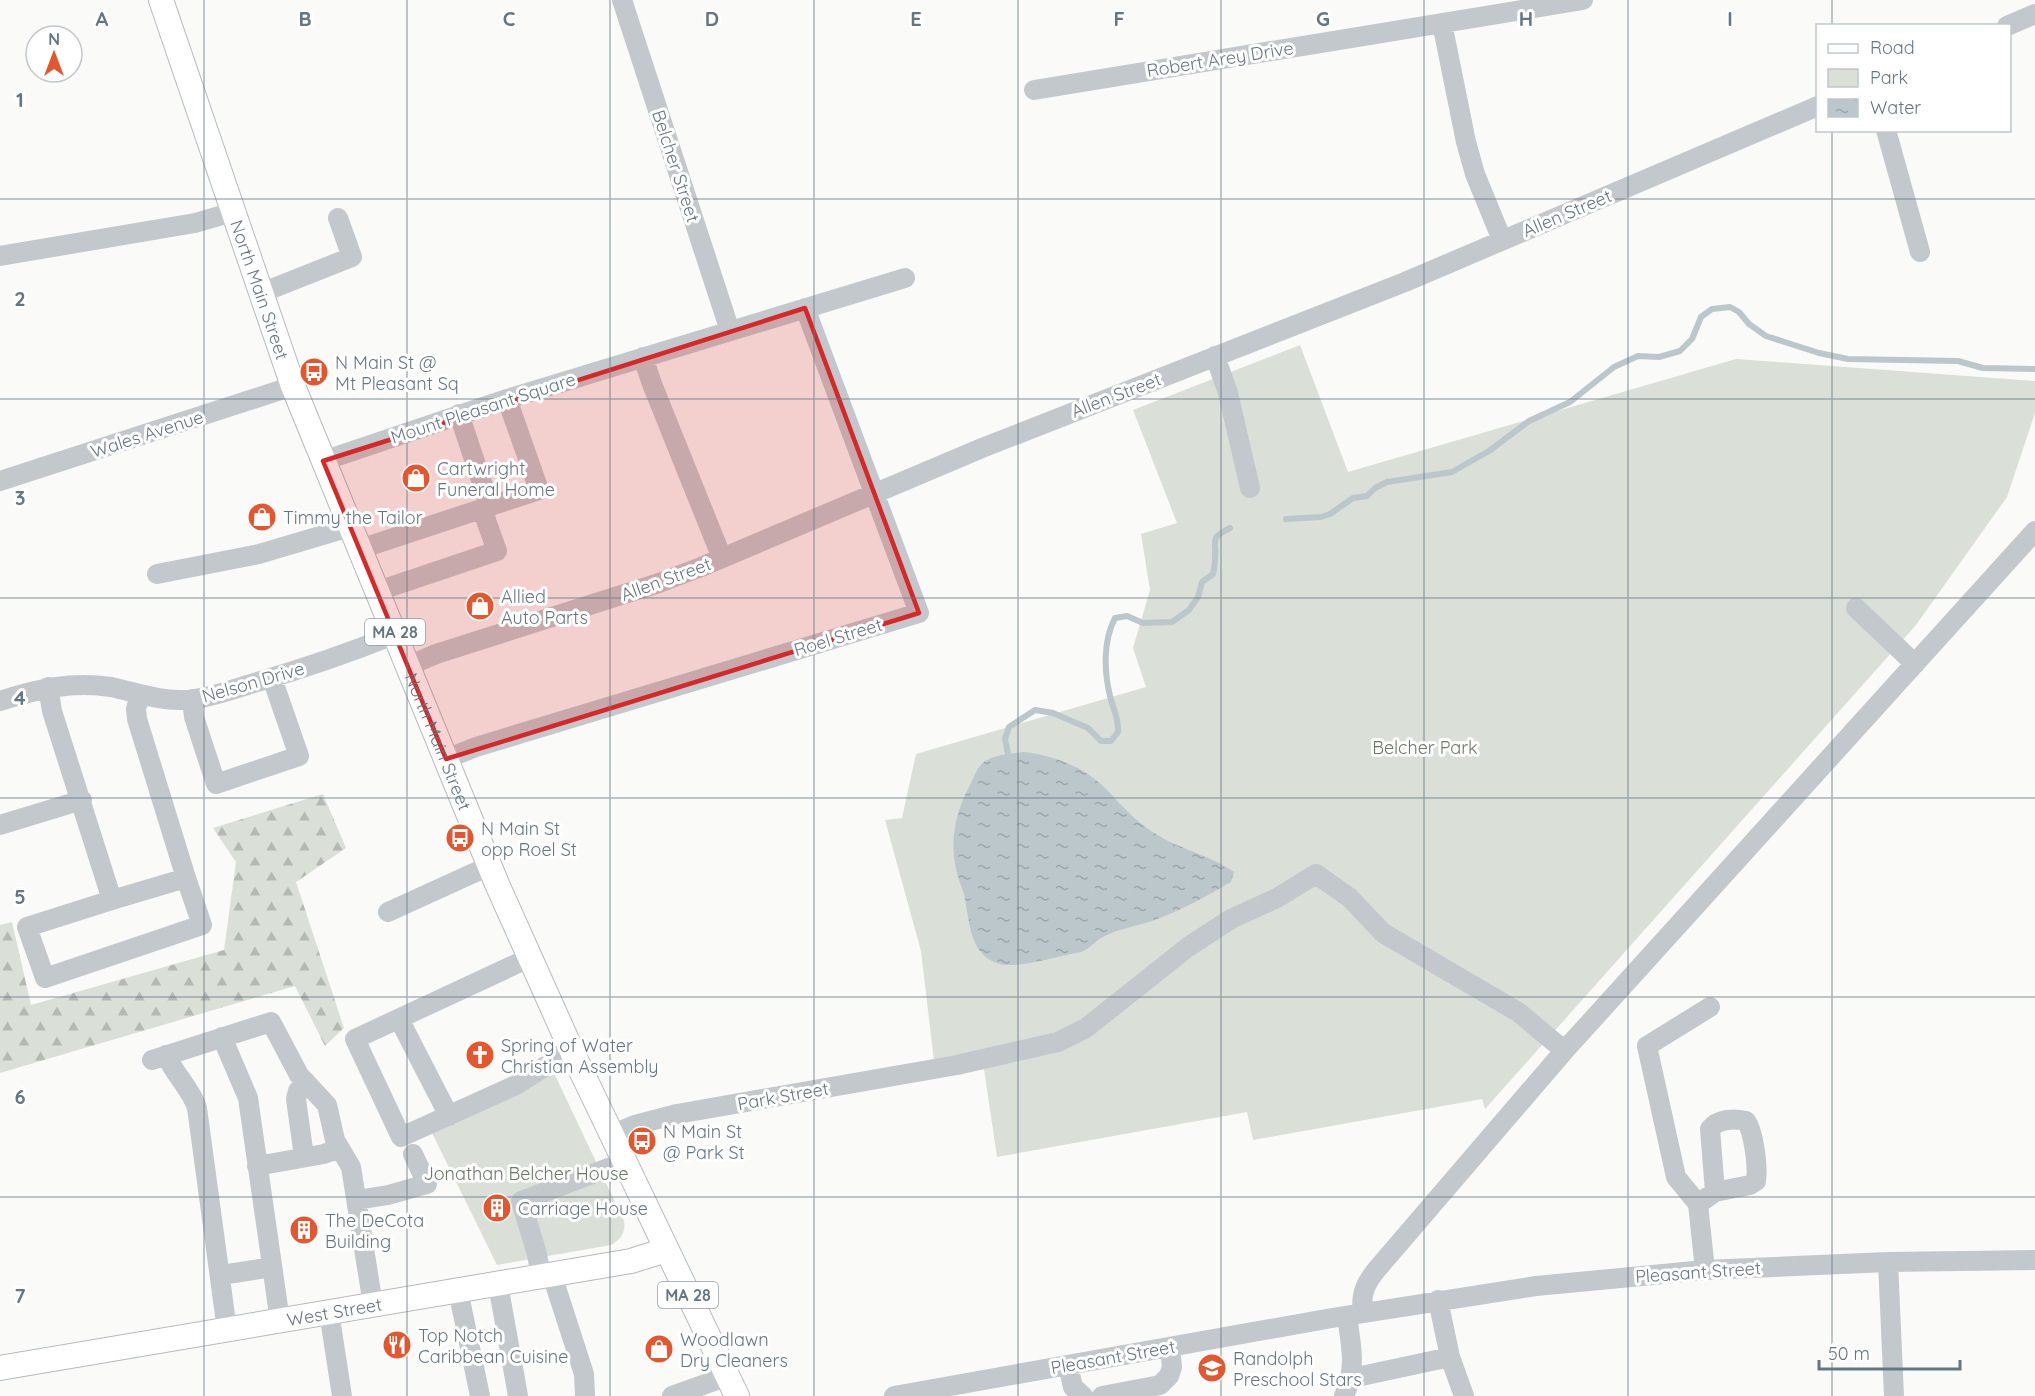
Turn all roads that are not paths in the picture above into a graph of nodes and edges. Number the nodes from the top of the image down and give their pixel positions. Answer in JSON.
{"nodes":[{"id":1,"x":161,"y":0,"type":"edge"},
{"id":2,"x":622,"y":0,"type":"edge"},
{"id":3,"x":1583,"y":0,"type":"edge"},
{"id":4,"x":2035,"y":14,"type":"edge"},
{"id":5,"x":1442,"y":23,"type":"junction"},
{"id":6,"x":2011,"y":24,"type":"edge"},
{"id":7,"x":1034,"y":90,"type":"dead end"},
{"id":8,"x":1816,"y":107,"type":"edge"},
{"id":9,"x":1887,"y":132,"type":"edge"},
{"id":10,"x":233,"y":212,"type":"junction"},
{"id":11,"x":338,"y":218,"type":"dead end"},
{"id":12,"x":1502,"y":240,"type":"junction"},
{"id":13,"x":1920,"y":252,"type":"dead end"},
{"id":14,"x":0,"y":256,"type":"edge"},
{"id":15,"x":905,"y":278,"type":"dead end"},
{"id":16,"x":261,"y":293,"type":"junction"},
{"id":17,"x":806,"y":308,"type":"junction"},
{"id":18,"x":730,"y":331,"type":"junction"},
{"id":19,"x":643,"y":357,"type":"junction"},
{"id":20,"x":1215,"y":357,"type":"junction"},
{"id":21,"x":293,"y":386,"type":"junction"},
{"id":22,"x":507,"y":399,"type":"junction"},
{"id":23,"x":459,"y":414,"type":"junction"},
{"id":24,"x":323,"y":460,"type":"junction"},
{"id":25,"x":0,"y":482,"type":"edge"},
{"id":26,"x":1250,"y":488,"type":"dead end"},
{"id":27,"x":874,"y":493,"type":"junction"},
{"id":28,"x":486,"y":508,"type":"junction"},
{"id":29,"x":350,"y":527,"type":"junction"},
{"id":30,"x":2035,"y":531,"type":"edge"},
{"id":31,"x":360,"y":549,"type":"junction"},
{"id":32,"x":722,"y":558,"type":"junction"},
{"id":33,"x":157,"y":574,"type":"dead end"},
{"id":34,"x":378,"y":591,"type":"junction"},
{"id":35,"x":1856,"y":608,"type":"dead end"},
{"id":36,"x":396,"y":634,"type":"junction"},
{"id":37,"x":1915,"y":664,"type":"junction"},
{"id":38,"x":408,"y":666,"type":"junction"},
{"id":39,"x":272,"y":678,"type":"junction"},
{"id":40,"x":48,"y":687,"type":"junction"},
{"id":41,"x":140,"y":694,"type":"junction"},
{"id":42,"x":192,"y":699,"type":"junction"},
{"id":43,"x":0,"y":701,"type":"edge"},
{"id":44,"x":446,"y":759,"type":"junction"},
{"id":45,"x":82,"y":801,"type":"junction"},
{"id":46,"x":0,"y":825,"type":"edge"},
{"id":47,"x":489,"y":866,"type":"junction"},
{"id":48,"x":186,"y":878,"type":"junction"},
{"id":49,"x":112,"y":900,"type":"junction"},
{"id":50,"x":388,"y":912,"type":"dead end"},
{"id":51,"x":529,"y":958,"type":"junction"},
{"id":52,"x":1710,"y":1007,"type":"dead end"},
{"id":53,"x":399,"y":1019,"type":"junction"},
{"id":54,"x":222,"y":1037,"type":"junction"},
{"id":55,"x":571,"y":1050,"type":"junction"},
{"id":56,"x":1565,"y":1050,"type":"junction"},
{"id":57,"x":306,"y":1082,"type":"junction"},
{"id":58,"x":449,"y":1116,"type":"junction"},
{"id":59,"x":611,"y":1135,"type":"junction"},
{"id":60,"x":339,"y":1148,"type":"junction"},
{"id":61,"x":413,"y":1154,"type":"dead end"},
{"id":62,"x":304,"y":1157,"type":"junction"},
{"id":63,"x":624,"y":1162,"type":"junction"},
{"id":64,"x":257,"y":1166,"type":"junction"},
{"id":65,"x":1715,"y":1192,"type":"dead end"},
{"id":66,"x":357,"y":1200,"type":"junction"},
{"id":67,"x":1698,"y":1204,"type":"junction"},
{"id":68,"x":666,"y":1250,"type":"junction"},
{"id":69,"x":2035,"y":1260,"type":"edge"},
{"id":70,"x":1888,"y":1262,"type":"junction"},
{"id":71,"x":272,"y":1267,"type":"junction"},
{"id":72,"x":1705,"y":1270,"type":"junction"},
{"id":73,"x":221,"y":1275,"type":"junction"},
{"id":74,"x":547,"y":1276,"type":"junction"},
{"id":75,"x":498,"y":1284,"type":"junction"},
{"id":76,"x":458,"y":1290,"type":"junction"},
{"id":77,"x":1438,"y":1300,"type":"junction"},
{"id":78,"x":373,"y":1305,"type":"junction"},
{"id":79,"x":329,"y":1312,"type":"junction"},
{"id":80,"x":1347,"y":1316,"type":"junction"},
{"id":81,"x":280,"y":1321,"type":"junction"},
{"id":82,"x":227,"y":1330,"type":"junction"},
{"id":83,"x":1170,"y":1347,"type":"junction"},
{"id":84,"x":1450,"y":1357,"type":"junction"},
{"id":85,"x":1068,"y":1365,"type":"junction"},
{"id":86,"x":0,"y":1368,"type":"edge"},
{"id":87,"x":732,"y":1386,"type":"edge"},
{"id":88,"x":1348,"y":1387,"type":"edge"},
{"id":89,"x":685,"y":1394,"type":"edge"},
{"id":90,"x":342,"y":1396,"type":"edge"},
{"id":91,"x":480,"y":1396,"type":"edge"},
{"id":92,"x":519,"y":1396,"type":"edge"},
{"id":93,"x":586,"y":1396,"type":"edge"},
{"id":94,"x":894,"y":1396,"type":"edge"},
{"id":95,"x":1082,"y":1396,"type":"edge"},
{"id":96,"x":1102,"y":1396,"type":"edge"},
{"id":97,"x":1464,"y":1396,"type":"edge"},
{"id":98,"x":1894,"y":1396,"type":"edge"}],
"edges":[{"from":1,"to":10,"type":"main road","name":"North Main Street","number":"MA 28"},
{"from":2,"to":18,"type":"street","name":"Belcher Street"},
{"from":3,"to":5,"type":"street","name":"Robert Arey Drive"},
{"from":4,"to":6,"type":"street"},
{"from":5,"to":7,"type":"street","name":"Robert Arey Drive"},
{"from":5,"to":12,"type":"street"},
{"from":8,"to":12,"type":"street","name":"Allen Street"},
{"from":9,"to":13,"type":"street"},
{"from":10,"to":14,"type":"street"},
{"from":10,"to":16,"type":"main road","name":"North Main Street","number":"MA 28"},
{"from":11,"to":16,"type":"street"},
{"from":12,"to":20,"type":"street","name":"Allen Street"},
{"from":15,"to":17,"type":"street","name":"Mount Pleasant Square"},
{"from":16,"to":21,"type":"main road","name":"North Main Street","number":"MA 28"},
{"from":17,"to":18,"type":"street","name":"Mount Pleasant Square"},
{"from":17,"to":27,"type":"street","name":"Roel Street"},
{"from":18,"to":19,"type":"street","name":"Mount Pleasant Square"},
{"from":19,"to":22,"type":"street","name":"Mount Pleasant Square"},
{"from":19,"to":32,"type":"street"},
{"from":20,"to":26,"type":"street"},
{"from":20,"to":27,"type":"street","name":"Allen Street"},
{"from":21,"to":24,"type":"main road","name":"North Main Street","number":"MA 28"},
{"from":21,"to":25,"type":"street","name":"Wales Avenue"},
{"from":22,"to":23,"type":"street","name":"Mount Pleasant Square"},
{"from":22,"to":28,"type":"street"},
{"from":23,"to":24,"type":"street","name":"Mount Pleasant Square"},
{"from":23,"to":28,"type":"street"},
{"from":24,"to":29,"type":"main road","name":"North Main Street","number":"MA 28"},
{"from":27,"to":32,"type":"street","name":"Allen Street"},
{"from":27,"to":44,"type":"street","name":"Roel Street"},
{"from":28,"to":31,"type":"street"},
{"from":28,"to":34,"type":"street"},
{"from":29,"to":31,"type":"main road","name":"North Main Street","number":"MA 28"},
{"from":29,"to":33,"type":"street"},
{"from":30,"to":37,"type":"street"},
{"from":31,"to":34,"type":"main road","name":"North Main Street","number":"MA 28"},
{"from":32,"to":38,"type":"street","name":"Allen Street"},
{"from":34,"to":36,"type":"main road","name":"North Main Street","number":"MA 28"},
{"from":35,"to":37,"type":"street"},
{"from":36,"to":38,"type":"main road","name":"North Main Street","number":"MA 28"},
{"from":36,"to":39,"type":"street","name":"Nelson Drive"},
{"from":37,"to":56,"type":"street"},
{"from":38,"to":44,"type":"main road","name":"North Main Street","number":"MA 28"},
{"from":39,"to":42,"type":"street","name":"Nelson Drive"},
{"from":39,"to":42,"type":"street"},
{"from":40,"to":41,"type":"street","name":"Nelson Drive"},
{"from":40,"to":43,"type":"street","name":"Nelson Drive"},
{"from":40,"to":45,"type":"street"},
{"from":41,"to":42,"type":"street","name":"Nelson Drive"},
{"from":41,"to":48,"type":"street"},
{"from":44,"to":47,"type":"main road","name":"North Main Street","number":"MA 28"},
{"from":45,"to":46,"type":"street"},
{"from":45,"to":49,"type":"street"},
{"from":47,"to":50,"type":"street"},
{"from":47,"to":51,"type":"main road","name":"North Main Street","number":"MA 28"},
{"from":48,"to":49,"type":"street"},
{"from":48,"to":49,"type":"street"},
{"from":51,"to":53,"type":"street"},
{"from":51,"to":55,"type":"main road","name":"North Main Street","number":"MA 28"},
{"from":52,"to":67,"type":"street"},
{"from":53,"to":58,"type":"street"},
{"from":53,"to":58,"type":"street"},
{"from":54,"to":57,"type":"street"},
{"from":54,"to":64,"type":"street"},
{"from":54,"to":73,"type":"street"},
{"from":55,"to":58,"type":"street"},
{"from":55,"to":59,"type":"main road","name":"North Main Street","number":"MA 28"},
{"from":56,"to":59,"type":"street","name":"Park Street"},
{"from":56,"to":80,"type":"street"},
{"from":57,"to":60,"type":"street"},
{"from":57,"to":62,"type":"street"},
{"from":59,"to":63,"type":"main road","name":"North Main Street","number":"MA 28"},
{"from":60,"to":62,"type":"street"},
{"from":60,"to":66,"type":"street"},
{"from":61,"to":66,"type":"street"},
{"from":62,"to":64,"type":"street"},
{"from":63,"to":68,"type":"main road","name":"North Main Street","number":"MA 28"},
{"from":63,"to":74,"type":"street"},
{"from":64,"to":71,"type":"street"},
{"from":65,"to":67,"type":"street"},
{"from":66,"to":78,"type":"street"},
{"from":67,"to":72,"type":"street"},
{"from":68,"to":74,"type":"main road","name":"West Street"},
{"from":68,"to":87,"type":"main road","name":"North Main Street","number":"MA 28"},
{"from":69,"to":70,"type":"street","name":"Pleasant Street"},
{"from":70,"to":72,"type":"street","name":"Pleasant Street"},
{"from":70,"to":98,"type":"street"},
{"from":71,"to":73,"type":"street"},
{"from":71,"to":81,"type":"street"},
{"from":72,"to":77,"type":"street","name":"Pleasant Street"},
{"from":73,"to":82,"type":"street"},
{"from":74,"to":75,"type":"main road","name":"West Street"},
{"from":74,"to":93,"type":"street"},
{"from":75,"to":76,"type":"main road","name":"West Street"},
{"from":75,"to":92,"type":"street"},
{"from":76,"to":78,"type":"main road","name":"West Street"},
{"from":76,"to":91,"type":"street"},
{"from":77,"to":80,"type":"street","name":"Pleasant Street"},
{"from":77,"to":84,"type":"street"},
{"from":78,"to":79,"type":"main road","name":"West Street"},
{"from":79,"to":81,"type":"main road","name":"West Street"},
{"from":79,"to":90,"type":"street"},
{"from":80,"to":83,"type":"street","name":"Pleasant Street"},
{"from":80,"to":88,"type":"street"},
{"from":81,"to":82,"type":"main road","name":"West Street"},
{"from":82,"to":86,"type":"main road","name":"West Street"},
{"from":83,"to":85,"type":"street","name":"Pleasant Street"},
{"from":83,"to":96,"type":"street"},
{"from":84,"to":88,"type":"street"},
{"from":84,"to":97,"type":"street"},
{"from":85,"to":94,"type":"street","name":"Pleasant Street"},
{"from":85,"to":95,"type":"street"},
{"from":87,"to":89,"type":"street"}]}
